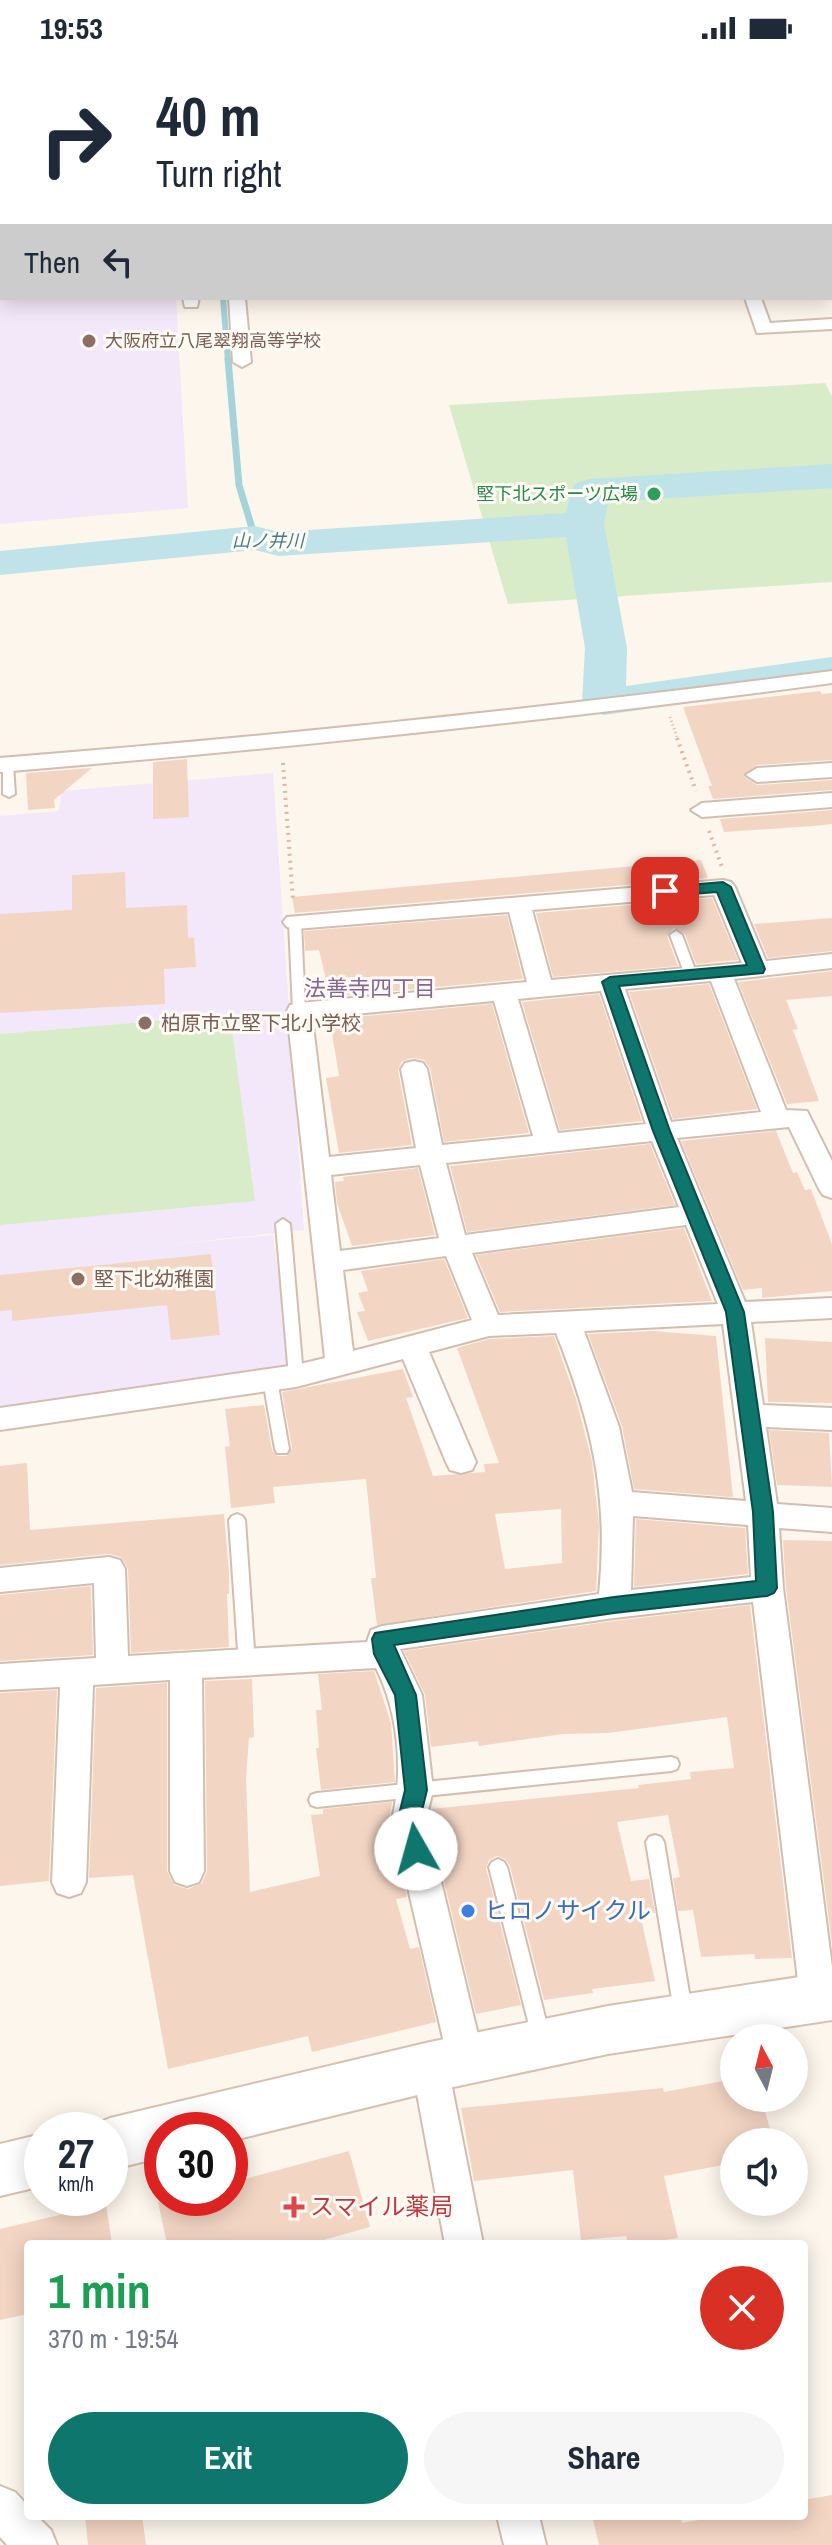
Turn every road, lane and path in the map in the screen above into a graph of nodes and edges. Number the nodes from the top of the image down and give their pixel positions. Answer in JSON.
{"nodes":[{"id":1,"x":222,"y":56,"type":"edge"},
{"id":2,"x":232,"y":56,"type":"edge"},
{"id":3,"x":237,"y":300,"type":"edge"},
{"id":4,"x":754,"y":300,"type":"edge"},
{"id":5,"x":832,"y":324,"type":"edge"},
{"id":6,"x":242,"y":362,"type":"dead end"},
{"id":7,"x":832,"y":677,"type":"edge"},
{"id":8,"x":282,"y":742,"type":"junction"},
{"id":9,"x":4,"y":765,"type":"edge"},
{"id":10,"x":832,"y":770,"type":"edge"},
{"id":11,"x":757,"y":775,"type":"dead end"},
{"id":12,"x":9,"y":794,"type":"dead end"},
{"id":13,"x":832,"y":800,"type":"edge"},
{"id":14,"x":702,"y":810,"type":"dead end"},
{"id":15,"x":519,"y":903,"type":"junction"},
{"id":16,"x":295,"y":922,"type":"junction"},
{"id":17,"x":676,"y":935,"type":"dead end"},
{"id":18,"x":832,"y":961,"type":"edge"},
{"id":19,"x":757,"y":969,"type":"junction"},
{"id":20,"x":720,"y":973,"type":"junction"},
{"id":21,"x":691,"y":975,"type":"junction"},
{"id":22,"x":610,"y":982,"type":"junction"},
{"id":23,"x":541,"y":989,"type":"junction"},
{"id":24,"x":504,"y":992,"type":"junction"},
{"id":25,"x":299,"y":1011,"type":"junction"},
{"id":26,"x":414,"y":1069,"type":"dead end"},
{"id":27,"x":777,"y":1120,"type":"junction"},
{"id":28,"x":661,"y":1131,"type":"junction"},
{"id":29,"x":548,"y":1143,"type":"junction"},
{"id":30,"x":431,"y":1156,"type":"junction"},
{"id":31,"x":319,"y":1167,"type":"junction"},
{"id":32,"x":832,"y":1189,"type":"edge"},
{"id":33,"x":695,"y":1214,"type":"junction"},
{"id":34,"x":283,"y":1224,"type":"dead end"},
{"id":35,"x":454,"y":1244,"type":"junction"},
{"id":36,"x":329,"y":1262,"type":"junction"},
{"id":37,"x":832,"y":1308,"type":"edge"},
{"id":38,"x":735,"y":1312,"type":"junction"},
{"id":39,"x":566,"y":1322,"type":"junction"},
{"id":40,"x":489,"y":1326,"type":"junction"},
{"id":41,"x":412,"y":1346,"type":"junction"},
{"id":42,"x":340,"y":1365,"type":"junction"},
{"id":43,"x":283,"y":1378,"type":"junction"},
{"id":44,"x":749,"y":1415,"type":"junction"},
{"id":45,"x":0,"y":1419,"type":"edge"},
{"id":46,"x":832,"y":1419,"type":"edge"},
{"id":47,"x":282,"y":1449,"type":"dead end"},
{"id":48,"x":461,"y":1462,"type":"dead end"},
{"id":49,"x":620,"y":1503,"type":"junction"},
{"id":50,"x":763,"y":1512,"type":"junction"},
{"id":51,"x":237,"y":1520,"type":"dead end"},
{"id":52,"x":832,"y":1520,"type":"edge"},
{"id":53,"x":0,"y":1580,"type":"edge"},
{"id":54,"x":767,"y":1588,"type":"junction"},
{"id":55,"x":614,"y":1605,"type":"junction"},
{"id":56,"x":385,"y":1654,"type":"junction"},
{"id":57,"x":247,"y":1664,"type":"junction"},
{"id":58,"x":186,"y":1668,"type":"junction"},
{"id":59,"x":113,"y":1671,"type":"junction"},
{"id":60,"x":77,"y":1673,"type":"junction"},
{"id":61,"x":0,"y":1677,"type":"edge"},
{"id":62,"x":671,"y":1764,"type":"dead end"},
{"id":63,"x":416,"y":1790,"type":"junction"},
{"id":64,"x":317,"y":1800,"type":"dead end"},
{"id":65,"x":655,"y":1842,"type":"dead end"},
{"id":66,"x":498,"y":1867,"type":"dead end"},
{"id":67,"x":187,"y":1871,"type":"dead end"},
{"id":68,"x":69,"y":1882,"type":"dead end"},
{"id":69,"x":825,"y":1997,"type":"edge"},
{"id":70,"x":684,"y":2018,"type":"junction"},
{"id":71,"x":543,"y":2043,"type":"junction"},
{"id":72,"x":448,"y":2063,"type":"junction"},
{"id":73,"x":244,"y":2112,"type":"edge"},
{"id":74,"x":24,"y":2164,"type":"edge"},
{"id":75,"x":0,"y":2170,"type":"edge"},
{"id":76,"x":464,"y":2240,"type":"edge"},
{"id":77,"x":0,"y":2507,"type":"edge"},
{"id":78,"x":519,"y":2520,"type":"edge"},
{"id":79,"x":36,"y":2545,"type":"edge"},
{"id":80,"x":525,"y":2545,"type":"edge"}],
"edges":[{"from":1,"to":2,"type":"street"},
{"from":3,"to":6,"type":"street"},
{"from":4,"to":5,"type":"street"},
{"from":7,"to":8,"type":"street"},
{"from":8,"to":9,"type":"street"},
{"from":8,"to":16,"type":"path"},
{"from":9,"to":12,"type":"lane"},
{"from":10,"to":11,"type":"street"},
{"from":13,"to":14,"type":"street"},
{"from":15,"to":16,"type":"street"},
{"from":15,"to":19,"type":"street"},
{"from":15,"to":23,"type":"street"},
{"from":16,"to":25,"type":"lane"},
{"from":17,"to":21,"type":"lane"},
{"from":18,"to":19,"type":"street"},
{"from":19,"to":20,"type":"street"},
{"from":20,"to":21,"type":"street"},
{"from":20,"to":27,"type":"street"},
{"from":21,"to":22,"type":"street"},
{"from":22,"to":23,"type":"street"},
{"from":22,"to":28,"type":"street"},
{"from":23,"to":24,"type":"street"},
{"from":24,"to":25,"type":"street"},
{"from":24,"to":29,"type":"street"},
{"from":25,"to":31,"type":"street"},
{"from":26,"to":30,"type":"street"},
{"from":27,"to":28,"type":"street"},
{"from":27,"to":32,"type":"street"},
{"from":28,"to":29,"type":"street"},
{"from":28,"to":33,"type":"street"},
{"from":29,"to":30,"type":"street"},
{"from":30,"to":31,"type":"street"},
{"from":30,"to":35,"type":"street"},
{"from":31,"to":36,"type":"street"},
{"from":33,"to":35,"type":"street"},
{"from":33,"to":38,"type":"street"},
{"from":34,"to":43,"type":"lane"},
{"from":35,"to":36,"type":"street"},
{"from":35,"to":40,"type":"street"},
{"from":36,"to":42,"type":"street"},
{"from":37,"to":38,"type":"street"},
{"from":38,"to":39,"type":"street"},
{"from":38,"to":44,"type":"street"},
{"from":39,"to":40,"type":"street"},
{"from":39,"to":49,"type":"street"},
{"from":40,"to":41,"type":"street"},
{"from":41,"to":42,"type":"street"},
{"from":41,"to":48,"type":"street"},
{"from":42,"to":43,"type":"street"},
{"from":43,"to":45,"type":"street"},
{"from":43,"to":47,"type":"lane"},
{"from":44,"to":46,"type":"street"},
{"from":44,"to":50,"type":"street"},
{"from":49,"to":50,"type":"street"},
{"from":49,"to":55,"type":"street"},
{"from":50,"to":52,"type":"street"},
{"from":50,"to":54,"type":"street"},
{"from":51,"to":57,"type":"lane"},
{"from":53,"to":59,"type":"street"},
{"from":54,"to":55,"type":"street"},
{"from":54,"to":69,"type":"street"},
{"from":55,"to":56,"type":"street"},
{"from":56,"to":57,"type":"street"},
{"from":56,"to":63,"type":"street"},
{"from":57,"to":58,"type":"street"},
{"from":58,"to":59,"type":"street"},
{"from":58,"to":67,"type":"street"},
{"from":59,"to":60,"type":"street"},
{"from":60,"to":61,"type":"street"},
{"from":60,"to":68,"type":"street"},
{"from":62,"to":63,"type":"lane"},
{"from":63,"to":64,"type":"lane"},
{"from":63,"to":72,"type":"street"},
{"from":65,"to":70,"type":"lane"},
{"from":66,"to":71,"type":"lane"},
{"from":69,"to":70,"type":"street"},
{"from":70,"to":71,"type":"street"},
{"from":71,"to":72,"type":"street"},
{"from":72,"to":73,"type":"street"},
{"from":72,"to":76,"type":"street"},
{"from":74,"to":75,"type":"street"},
{"from":77,"to":79,"type":"street"},
{"from":78,"to":80,"type":"street"}]}
